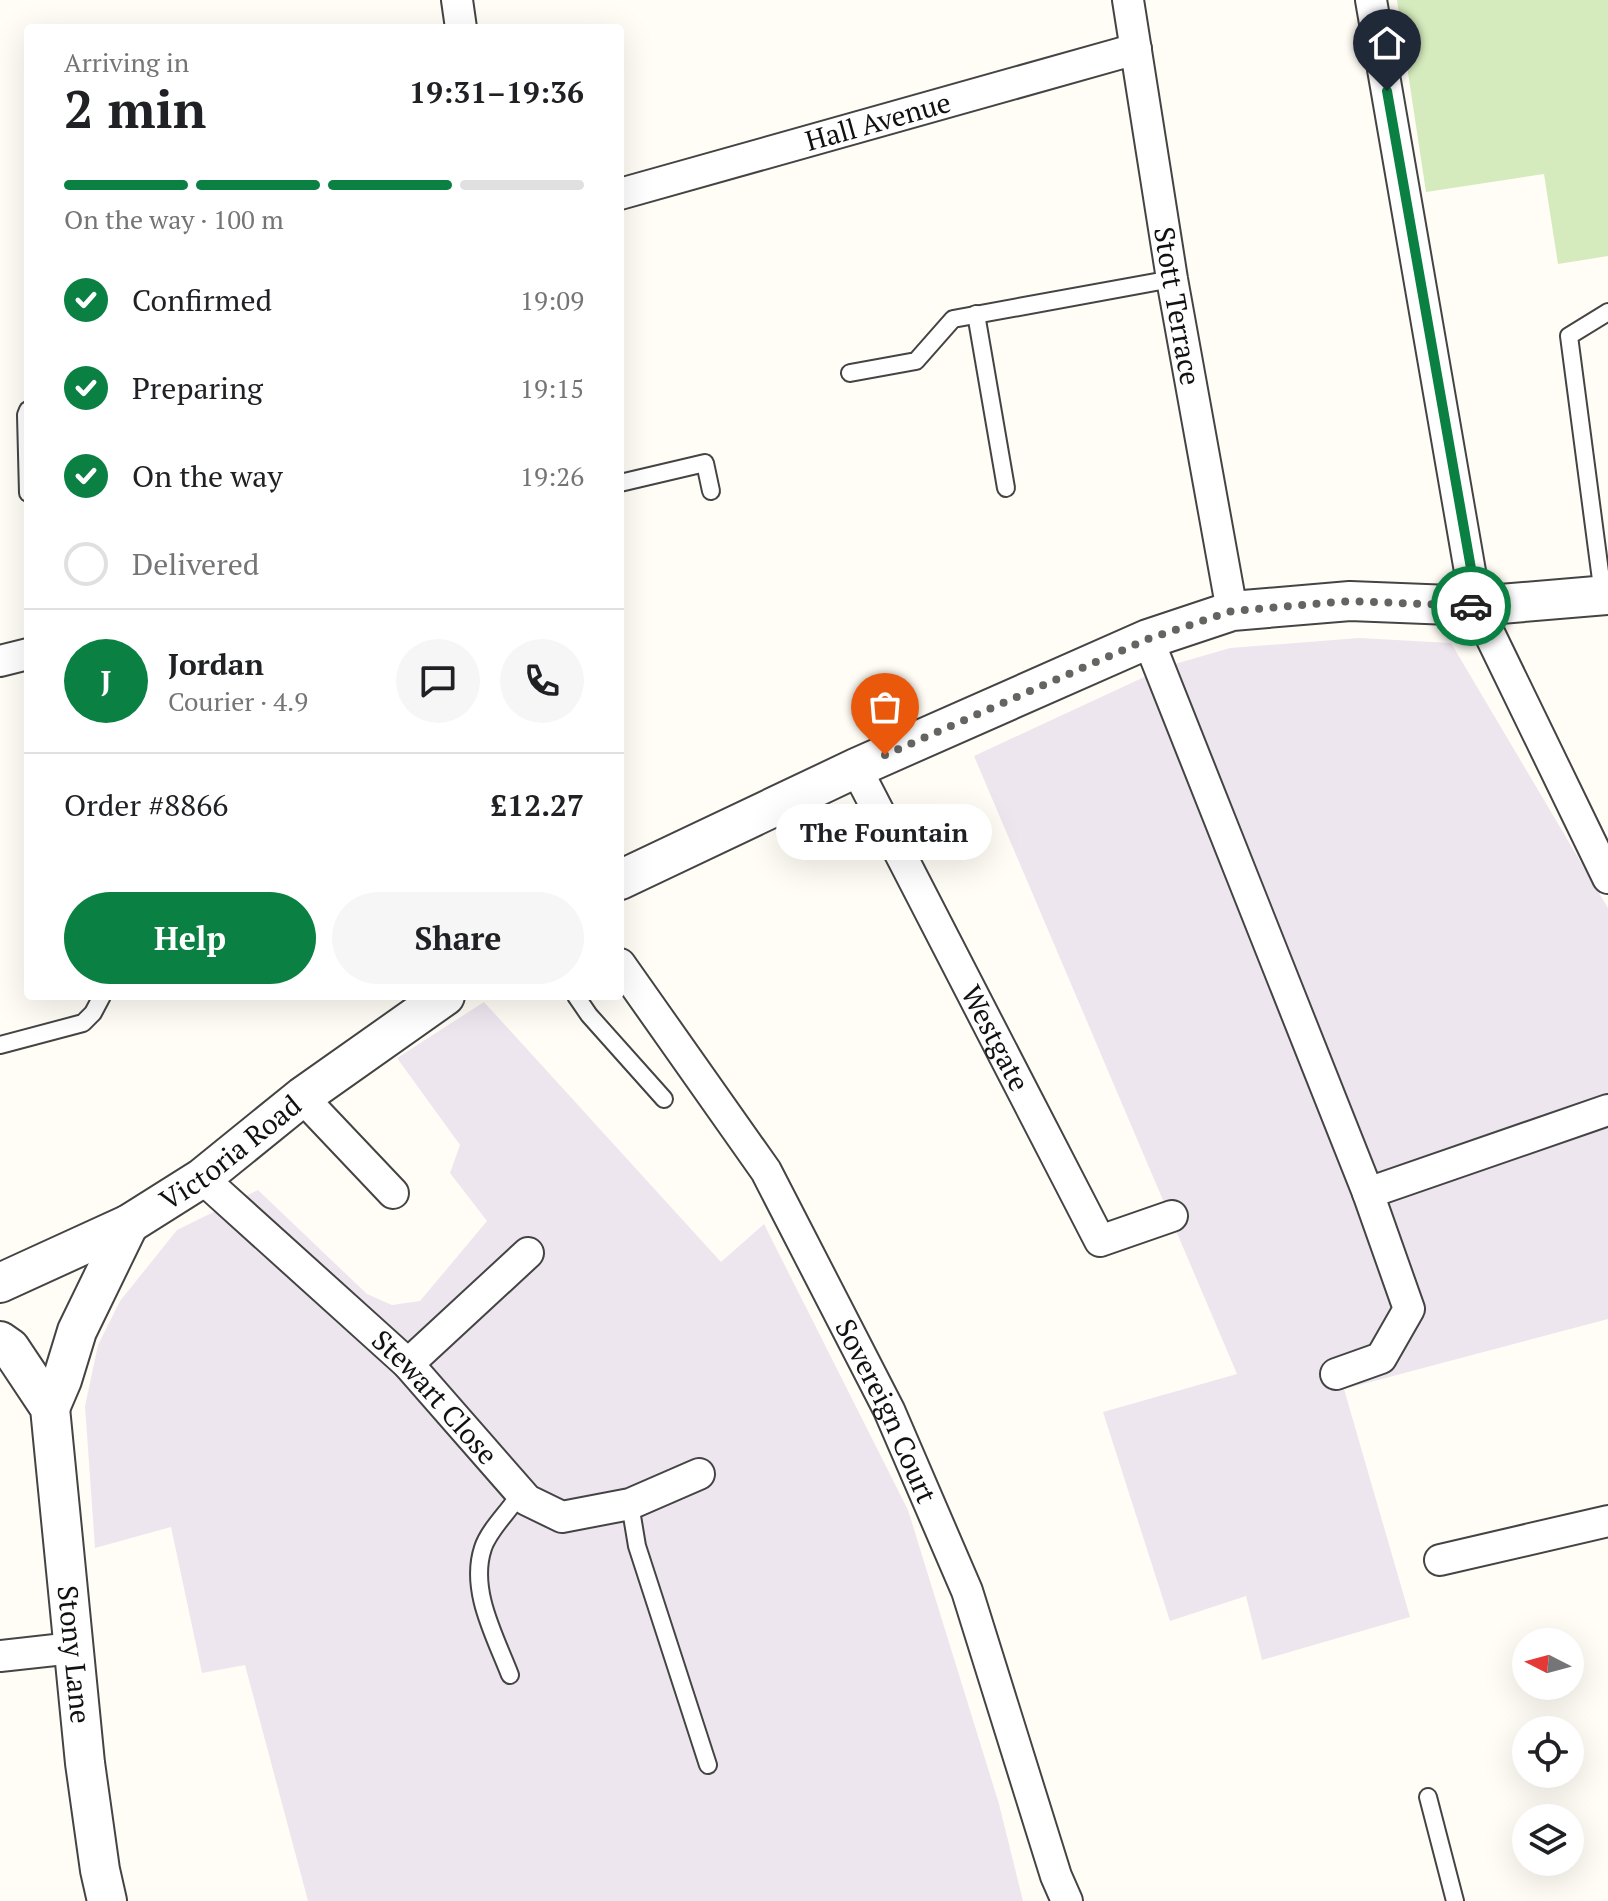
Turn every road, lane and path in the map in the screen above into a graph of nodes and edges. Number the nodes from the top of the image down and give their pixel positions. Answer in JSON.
{"nodes":[{"id":1,"x":1128,"y":0,"type":"edge"},
{"id":2,"x":1371,"y":0,"type":"edge"},
{"id":3,"x":1136,"y":49,"type":"junction"},
{"id":4,"x":624,"y":193,"type":"edge"},
{"id":5,"x":1172,"y":279,"type":"junction"},
{"id":6,"x":1608,"y":312,"type":"edge"},
{"id":7,"x":976,"y":314,"type":"junction"},
{"id":8,"x":850,"y":373,"type":"dead end"},
{"id":9,"x":624,"y":482,"type":"edge"},
{"id":10,"x":1006,"y":488,"type":"dead end"},
{"id":11,"x":711,"y":491,"type":"dead end"},
{"id":12,"x":1606,"y":595,"type":"edge"},
{"id":13,"x":1476,"y":606,"type":"junction"},
{"id":14,"x":1232,"y":611,"type":"junction"},
{"id":15,"x":1148,"y":639,"type":"junction"},
{"id":16,"x":856,"y":768,"type":"junction"},
{"id":17,"x":624,"y":878,"type":"edge"},
{"id":18,"x":1608,"y":878,"type":"edge"},
{"id":19,"x":624,"y":970,"type":"edge"},
{"id":20,"x":100,"y":1000,"type":"edge"},
{"id":21,"x":439,"y":1000,"type":"edge"},
{"id":22,"x":579,"y":1000,"type":"edge"},
{"id":23,"x":0,"y":1045,"type":"edge"},
{"id":24,"x":302,"y":1097,"type":"junction"},
{"id":25,"x":664,"y":1099,"type":"dead end"},
{"id":26,"x":1608,"y":1110,"type":"edge"},
{"id":27,"x":202,"y":1178,"type":"junction"},
{"id":28,"x":393,"y":1193,"type":"dead end"},
{"id":29,"x":1368,"y":1193,"type":"junction"},
{"id":30,"x":1172,"y":1216,"type":"dead end"},
{"id":31,"x":129,"y":1224,"type":"junction"},
{"id":32,"x":528,"y":1253,"type":"dead end"},
{"id":33,"x":0,"y":1283,"type":"edge"},
{"id":34,"x":0,"y":1341,"type":"edge"},
{"id":35,"x":408,"y":1364,"type":"junction"},
{"id":36,"x":1336,"y":1374,"type":"dead end"},
{"id":37,"x":50,"y":1408,"type":"junction"},
{"id":38,"x":699,"y":1474,"type":"dead end"},
{"id":39,"x":527,"y":1500,"type":"junction"},
{"id":40,"x":630,"y":1504,"type":"junction"},
{"id":41,"x":1608,"y":1521,"type":"edge"},
{"id":42,"x":1440,"y":1560,"type":"dead end"},
{"id":43,"x":73,"y":1648,"type":"junction"},
{"id":44,"x":0,"y":1656,"type":"edge"},
{"id":45,"x":510,"y":1675,"type":"dead end"},
{"id":46,"x":708,"y":1765,"type":"dead end"},
{"id":47,"x":1428,"y":1797,"type":"dead end"},
{"id":48,"x":107,"y":1901,"type":"edge"},
{"id":49,"x":1067,"y":1901,"type":"edge"},
{"id":50,"x":1455,"y":1901,"type":"edge"}],
"edges":[{"from":1,"to":3,"type":"street","name":"Stott Terrace"},
{"from":2,"to":13,"type":"street"},
{"from":3,"to":4,"type":"street","name":"Hall Avenue"},
{"from":3,"to":5,"type":"street","name":"Stott Terrace"},
{"from":5,"to":7,"type":"lane"},
{"from":5,"to":14,"type":"street","name":"Stott Terrace"},
{"from":6,"to":12,"type":"lane"},
{"from":7,"to":8,"type":"lane"},
{"from":7,"to":10,"type":"lane"},
{"from":9,"to":11,"type":"lane"},
{"from":12,"to":13,"type":"street"},
{"from":13,"to":14,"type":"street"},
{"from":13,"to":18,"type":"street"},
{"from":14,"to":15,"type":"street"},
{"from":15,"to":16,"type":"street"},
{"from":15,"to":29,"type":"street"},
{"from":16,"to":17,"type":"street"},
{"from":16,"to":30,"type":"street","name":"Westgate"},
{"from":19,"to":49,"type":"street","name":"Sovereign Court"},
{"from":20,"to":23,"type":"lane"},
{"from":21,"to":24,"type":"street","name":"Victoria Road"},
{"from":22,"to":25,"type":"lane"},
{"from":24,"to":27,"type":"street","name":"Victoria Road"},
{"from":24,"to":28,"type":"street"},
{"from":26,"to":29,"type":"street"},
{"from":27,"to":31,"type":"street","name":"Victoria Road"},
{"from":27,"to":35,"type":"street","name":"Stewart Close"},
{"from":29,"to":36,"type":"street"},
{"from":31,"to":33,"type":"street","name":"Victoria Road"},
{"from":31,"to":37,"type":"street","name":"Stony Lane"},
{"from":32,"to":35,"type":"street"},
{"from":34,"to":37,"type":"street","name":"Stony Lane"},
{"from":35,"to":39,"type":"street","name":"Stewart Close"},
{"from":37,"to":43,"type":"street","name":"Stony Lane"},
{"from":38,"to":40,"type":"street","name":"Stewart Close"},
{"from":39,"to":40,"type":"street","name":"Stewart Close"},
{"from":39,"to":45,"type":"lane"},
{"from":40,"to":46,"type":"lane"},
{"from":41,"to":42,"type":"street"},
{"from":43,"to":44,"type":"street"},
{"from":43,"to":48,"type":"street","name":"Stony Lane"},
{"from":47,"to":50,"type":"lane"}]}
